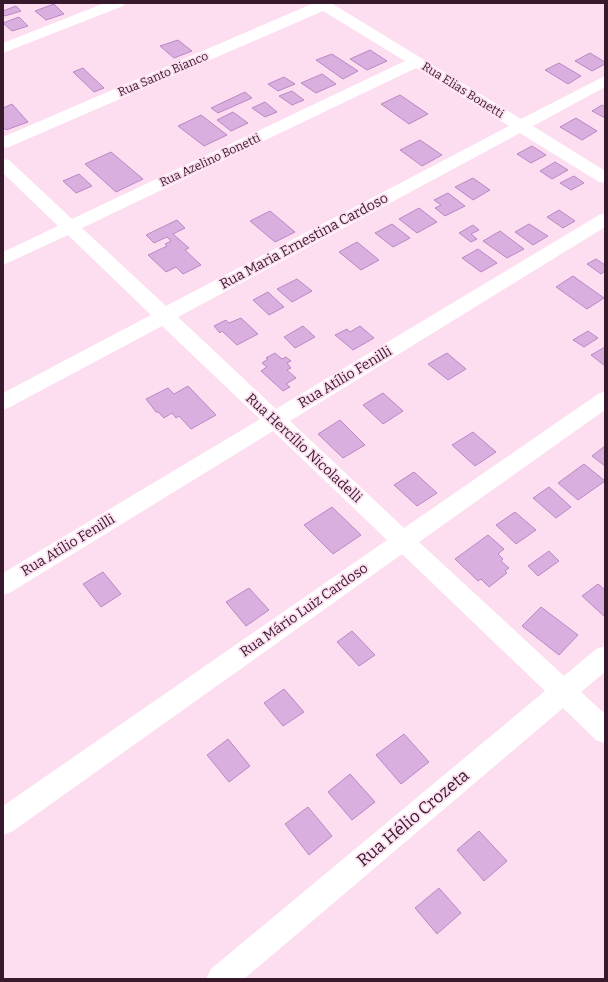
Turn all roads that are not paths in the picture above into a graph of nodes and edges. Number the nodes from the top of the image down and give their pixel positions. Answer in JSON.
{"nodes":[{"id":1,"x":118,"y":3,"type":"edge"},
{"id":2,"x":322,"y":4,"type":"edge"},
{"id":3,"x":3,"y":48,"type":"edge"},
{"id":4,"x":416,"y":62,"type":"junction"},
{"id":5,"x":605,"y":82,"type":"edge"},
{"id":6,"x":521,"y":126,"type":"junction"},
{"id":7,"x":3,"y":143,"type":"edge"},
{"id":8,"x":3,"y":164,"type":"edge"},
{"id":9,"x":605,"y":178,"type":"edge"},
{"id":10,"x":605,"y":218,"type":"edge"},
{"id":11,"x":69,"y":227,"type":"junction"},
{"id":12,"x":3,"y":259,"type":"edge"},
{"id":13,"x":164,"y":316,"type":"junction"},
{"id":14,"x":605,"y":399,"type":"edge"},
{"id":15,"x":3,"y":402,"type":"edge"},
{"id":16,"x":274,"y":420,"type":"junction"},
{"id":17,"x":403,"y":541,"type":"junction"},
{"id":18,"x":3,"y":585,"type":"edge"},
{"id":19,"x":605,"y":657,"type":"edge"},
{"id":20,"x":563,"y":692,"type":"junction"},
{"id":21,"x":605,"y":731,"type":"edge"},
{"id":22,"x":3,"y":822,"type":"edge"},
{"id":23,"x":221,"y":979,"type":"edge"}],
"edges":[{"from":1,"to":3,"type":"street"},
{"from":2,"to":4,"type":"street","name":"Rua Elias Bonetti"},
{"from":2,"to":7,"type":"street","name":"Rua Santo Bianco"},
{"from":4,"to":6,"type":"street","name":"Rua Elias Bonetti"},
{"from":4,"to":11,"type":"street","name":"Rua Azelino Bonetti"},
{"from":5,"to":6,"type":"street","name":"Rua Maria Ernestina Cardoso"},
{"from":6,"to":9,"type":"street","name":"Rua Elias Bonetti"},
{"from":6,"to":13,"type":"street","name":"Rua Maria Ernestina Cardoso"},
{"from":8,"to":11,"type":"street","name":"Rua Hercílio Nicoladelli"},
{"from":10,"to":16,"type":"street","name":"Rua Atílio Fenilli"},
{"from":11,"to":12,"type":"street","name":"Rua Azelino Bonetti"},
{"from":11,"to":13,"type":"street","name":"Rua Hercílio Nicoladelli"},
{"from":13,"to":15,"type":"street","name":"Rua Maria Ernestina Cardoso"},
{"from":13,"to":16,"type":"street","name":"Rua Hercílio Nicoladelli"},
{"from":14,"to":17,"type":"street","name":"Rua Mário Luiz Cardoso"},
{"from":16,"to":17,"type":"street","name":"Rua Hercílio Nicoladelli"},
{"from":16,"to":18,"type":"street","name":"Rua Atílio Fenilli"},
{"from":17,"to":20,"type":"street","name":"Rua Hercílio Nicoladelli"},
{"from":17,"to":22,"type":"street","name":"Rua Mário Luiz Cardoso"},
{"from":19,"to":20,"type":"street","name":"Rua Hélio Crozeta"},
{"from":20,"to":21,"type":"street","name":"Rua Hercílio Nicoladelli"},
{"from":20,"to":23,"type":"street","name":"Rua Hélio Crozeta"}]}
